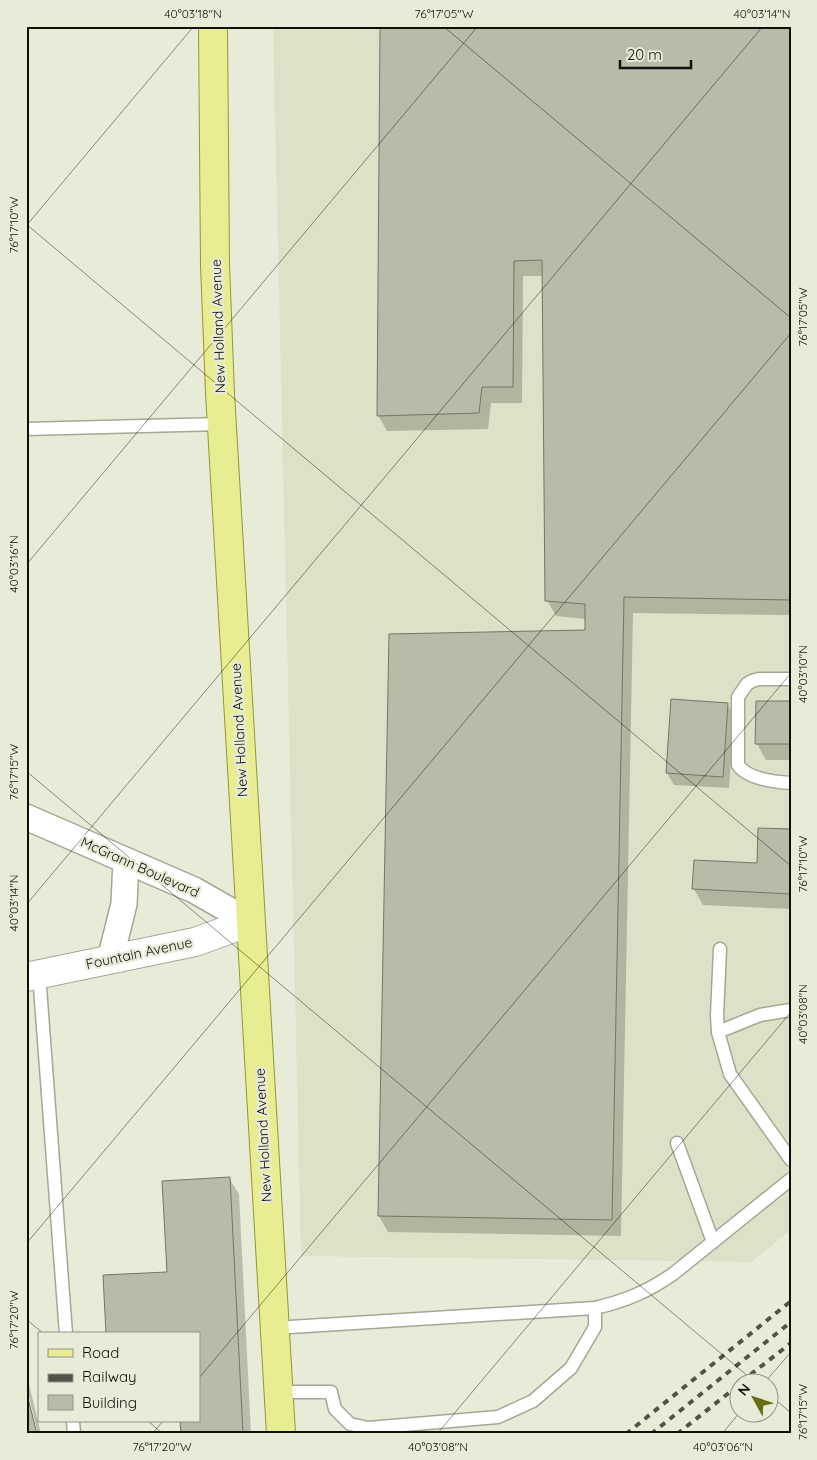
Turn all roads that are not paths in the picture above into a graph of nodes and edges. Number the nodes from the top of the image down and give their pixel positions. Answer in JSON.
{"nodes":[{"id":1,"x":213,"y":26,"type":"edge"},
{"id":2,"x":222,"y":424,"type":"junction"},
{"id":3,"x":26,"y":429,"type":"edge"},
{"id":4,"x":791,"y":679,"type":"edge"},
{"id":5,"x":791,"y":783,"type":"edge"},
{"id":6,"x":26,"y":817,"type":"edge"},
{"id":7,"x":126,"y":861,"type":"junction"},
{"id":8,"x":250,"y":922,"type":"junction"},
{"id":9,"x":720,"y":949,"type":"dead end"},
{"id":10,"x":110,"y":960,"type":"junction"},
{"id":11,"x":33,"y":976,"type":"edge"},
{"id":12,"x":791,"y":1010,"type":"edge"},
{"id":13,"x":718,"y":1032,"type":"junction"},
{"id":14,"x":677,"y":1143,"type":"dead end"},
{"id":15,"x":791,"y":1160,"type":"edge"},
{"id":16,"x":791,"y":1179,"type":"edge"},
{"id":17,"x":713,"y":1242,"type":"junction"},
{"id":18,"x":595,"y":1308,"type":"junction"},
{"id":19,"x":274,"y":1328,"type":"junction"},
{"id":20,"x":66,"y":1332,"type":"edge"},
{"id":21,"x":278,"y":1392,"type":"junction"},
{"id":22,"x":281,"y":1434,"type":"edge"}],
"edges":[{"from":1,"to":2,"type":"main road","name":"New Holland Avenue"},
{"from":2,"to":3,"type":"lane"},
{"from":2,"to":8,"type":"main road","name":"New Holland Avenue"},
{"from":4,"to":5,"type":"lane"},
{"from":6,"to":7,"type":"street","name":"McGrann Boulevard"},
{"from":7,"to":8,"type":"street","name":"McGrann Boulevard"},
{"from":7,"to":10,"type":"street"},
{"from":8,"to":10,"type":"street","name":"Fountain Avenue"},
{"from":8,"to":19,"type":"main road","name":"New Holland Avenue"},
{"from":9,"to":13,"type":"lane"},
{"from":10,"to":11,"type":"street","name":"Fountain Avenue"},
{"from":11,"to":20,"type":"lane"},
{"from":12,"to":13,"type":"lane"},
{"from":13,"to":15,"type":"lane"},
{"from":14,"to":17,"type":"lane"},
{"from":16,"to":17,"type":"lane"},
{"from":17,"to":18,"type":"lane"},
{"from":18,"to":19,"type":"lane"},
{"from":18,"to":21,"type":"lane"},
{"from":19,"to":21,"type":"main road","name":"New Holland Avenue"},
{"from":21,"to":22,"type":"main road","name":"New Holland Avenue"}]}
